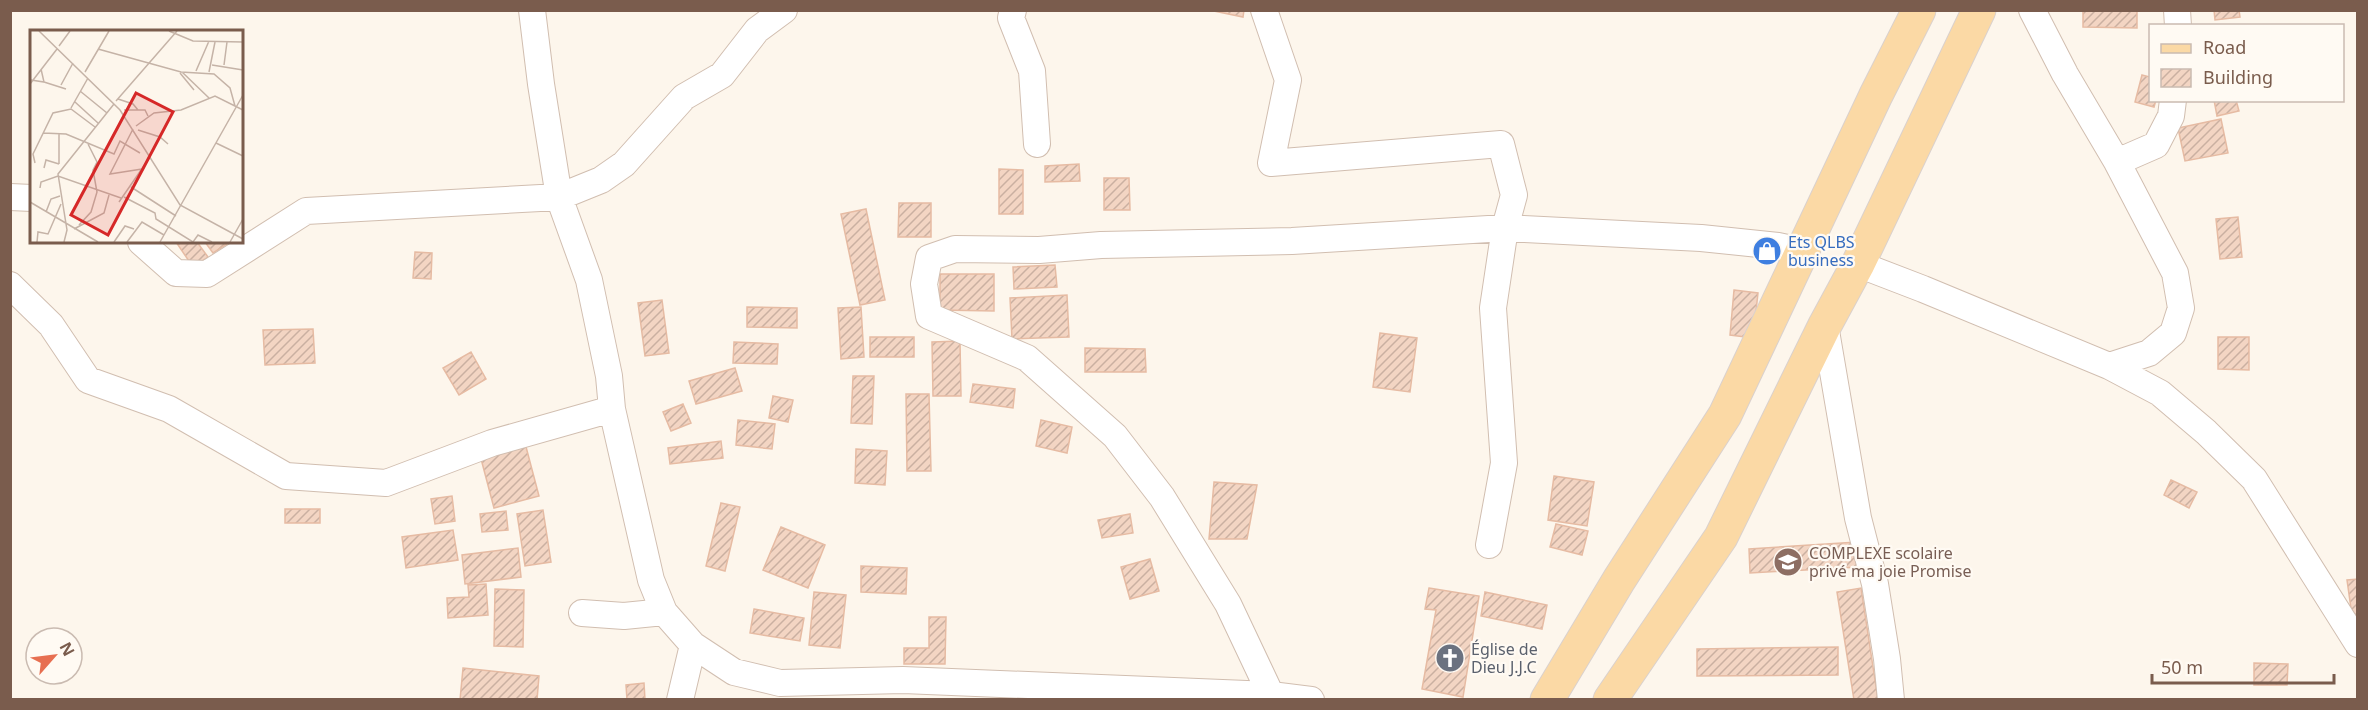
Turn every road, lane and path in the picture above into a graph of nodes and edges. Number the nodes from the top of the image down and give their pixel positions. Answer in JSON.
{"nodes":[{"id":1,"x":532,"y":10,"type":"edge"},
{"id":2,"x":784,"y":10,"type":"edge"},
{"id":3,"x":1013,"y":10,"type":"edge"},
{"id":4,"x":1264,"y":10,"type":"edge"},
{"id":5,"x":1919,"y":10,"type":"edge"},
{"id":6,"x":1978,"y":10,"type":"edge"},
{"id":7,"x":2032,"y":10,"type":"edge"},
{"id":8,"x":2173,"y":102,"type":"edge"},
{"id":9,"x":1037,"y":144,"type":"dead end"},
{"id":10,"x":2117,"y":162,"type":"junction"},
{"id":11,"x":10,"y":197,"type":"edge"},
{"id":12,"x":559,"y":197,"type":"junction"},
{"id":13,"x":30,"y":198,"type":"edge"},
{"id":14,"x":1505,"y":228,"type":"junction"},
{"id":15,"x":142,"y":243,"type":"edge"},
{"id":16,"x":1801,"y":251,"type":"junction"},
{"id":17,"x":1858,"y":264,"type":"junction"},
{"id":18,"x":10,"y":285,"type":"edge"},
{"id":19,"x":1825,"y":325,"type":"junction"},
{"id":20,"x":2109,"y":366,"type":"junction"},
{"id":21,"x":612,"y":409,"type":"junction"},
{"id":22,"x":1489,"y":545,"type":"dead end"},
{"id":23,"x":664,"y":612,"type":"junction"},
{"id":24,"x":582,"y":613,"type":"dead end"},
{"id":25,"x":2358,"y":644,"type":"edge"},
{"id":26,"x":693,"y":645,"type":"junction"},
{"id":27,"x":900,"y":690,"type":"edge"},
{"id":28,"x":1271,"y":695,"type":"junction"},
{"id":29,"x":680,"y":699,"type":"edge"},
{"id":30,"x":1311,"y":699,"type":"edge"},
{"id":31,"x":1547,"y":699,"type":"edge"},
{"id":32,"x":1610,"y":699,"type":"edge"},
{"id":33,"x":1891,"y":699,"type":"edge"}],
"edges":[{"from":1,"to":12,"type":"street"},
{"from":2,"to":12,"type":"street"},
{"from":3,"to":9,"type":"street"},
{"from":4,"to":14,"type":"street"},
{"from":5,"to":16,"type":"main road"},
{"from":6,"to":17,"type":"main road"},
{"from":7,"to":10,"type":"street"},
{"from":8,"to":10,"type":"street"},
{"from":10,"to":20,"type":"street"},
{"from":11,"to":13,"type":"street"},
{"from":12,"to":15,"type":"street"},
{"from":12,"to":21,"type":"street"},
{"from":14,"to":16,"type":"street"},
{"from":14,"to":22,"type":"street"},
{"from":14,"to":28,"type":"street"},
{"from":16,"to":31,"type":"main road"},
{"from":17,"to":19,"type":"main road"},
{"from":17,"to":20,"type":"street"},
{"from":18,"to":21,"type":"street"},
{"from":19,"to":32,"type":"main road"},
{"from":19,"to":33,"type":"street"},
{"from":20,"to":25,"type":"street"},
{"from":21,"to":23,"type":"street"},
{"from":23,"to":24,"type":"street"},
{"from":23,"to":26,"type":"street"},
{"from":26,"to":27,"type":"street"},
{"from":26,"to":29,"type":"street"},
{"from":27,"to":28,"type":"street"},
{"from":28,"to":30,"type":"street"}]}
